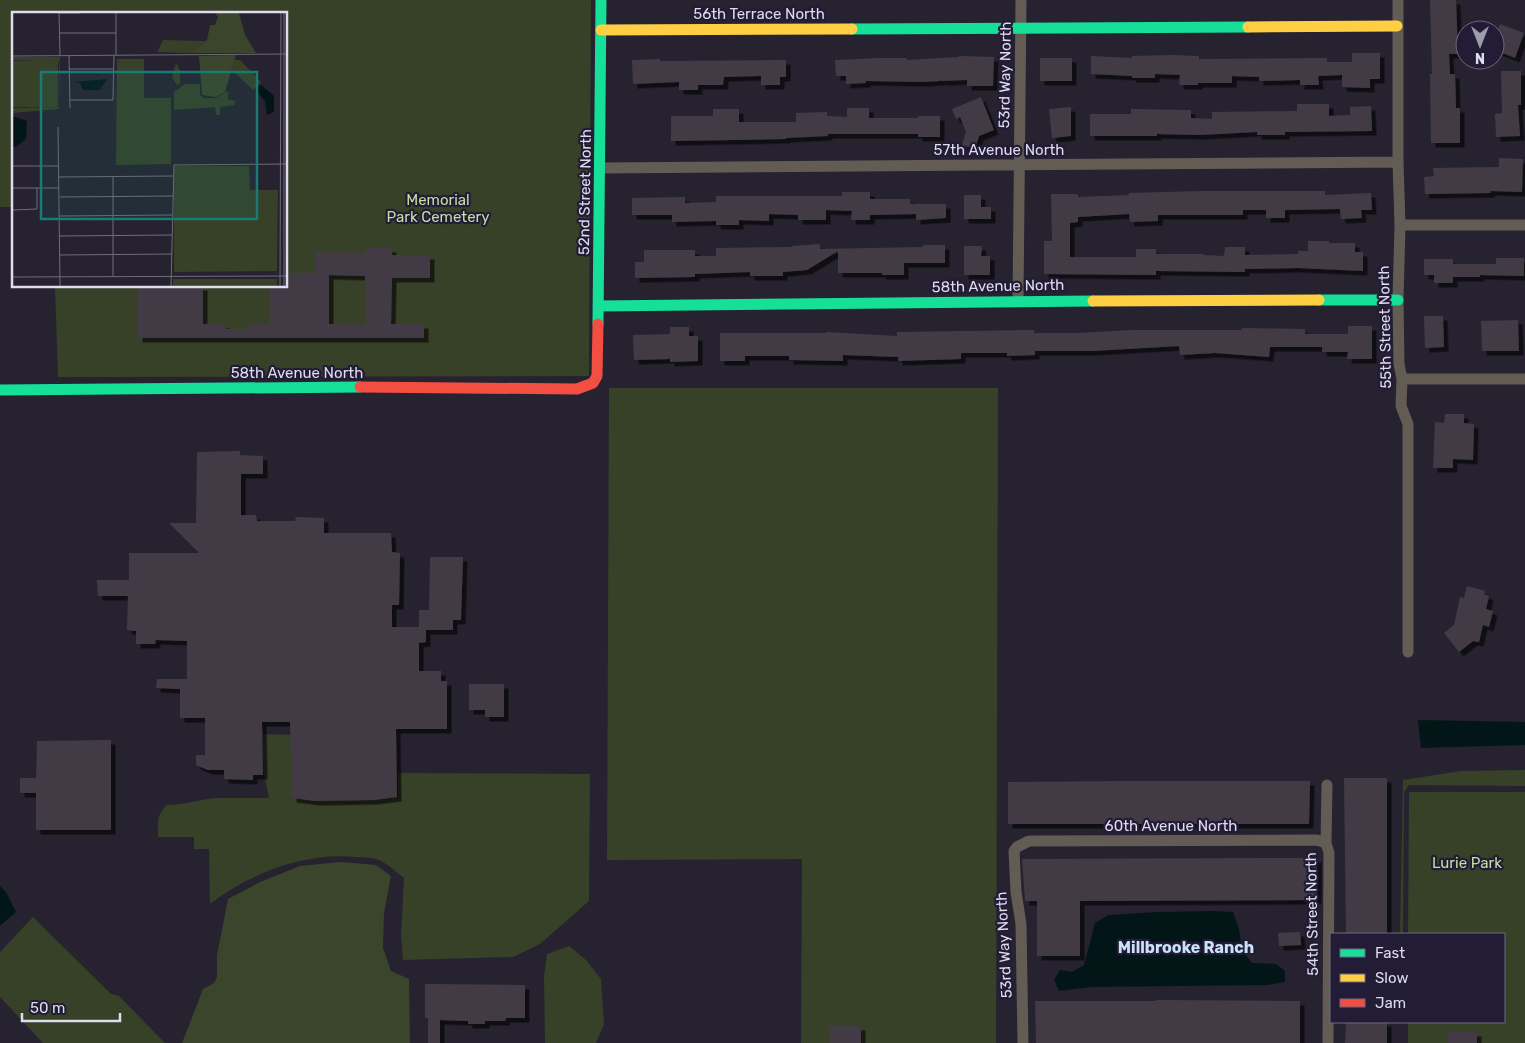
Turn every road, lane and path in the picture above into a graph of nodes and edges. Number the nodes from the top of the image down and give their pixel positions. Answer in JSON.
{"nodes":[{"id":1,"x":602,"y":0,"type":"edge"},
{"id":2,"x":1021,"y":0,"type":"edge"},
{"id":3,"x":1398,"y":0,"type":"edge"},
{"id":4,"x":1397,"y":26,"type":"junction"},
{"id":5,"x":1021,"y":27,"type":"junction"},
{"id":6,"x":601,"y":30,"type":"junction"},
{"id":7,"x":1398,"y":162,"type":"junction"},
{"id":8,"x":1019,"y":165,"type":"junction"},
{"id":9,"x":600,"y":168,"type":"junction"},
{"id":10,"x":1400,"y":225,"type":"junction"},
{"id":11,"x":1525,"y":225,"type":"edge"},
{"id":12,"x":1398,"y":300,"type":"junction"},
{"id":13,"x":1018,"y":301,"type":"junction"},
{"id":14,"x":598,"y":306,"type":"junction"},
{"id":15,"x":1402,"y":379,"type":"junction"},
{"id":16,"x":1525,"y":379,"type":"edge"},
{"id":17,"x":592,"y":383,"type":"joint"},
{"id":18,"x":0,"y":390,"type":"edge"},
{"id":19,"x":1408,"y":652,"type":"dead end"},
{"id":20,"x":1327,"y":785,"type":"dead end"},
{"id":21,"x":1326,"y":843,"type":"junction"},
{"id":22,"x":1017,"y":847,"type":"joint"},
{"id":23,"x":1023,"y":1043,"type":"edge"},
{"id":24,"x":1328,"y":1043,"type":"edge"}],
"edges":[{"from":1,"to":6,"type":"street","name":"52nd Street North"},
{"from":2,"to":5,"type":"street","name":"53rd Way North"},
{"from":3,"to":4,"type":"street","name":"55th Street North"},
{"from":4,"to":5,"type":"street","name":"56th Terrace North"},
{"from":4,"to":7,"type":"street","name":"55th Street North"},
{"from":5,"to":6,"type":"street","name":"56th Terrace North"},
{"from":5,"to":8,"type":"street","name":"53rd Way North"},
{"from":6,"to":9,"type":"street","name":"52nd Street North"},
{"from":7,"to":8,"type":"street","name":"57th Avenue North"},
{"from":7,"to":10,"type":"street","name":"55th Street North"},
{"from":8,"to":9,"type":"street","name":"57th Avenue North"},
{"from":8,"to":13,"type":"street","name":"53rd Way North"},
{"from":9,"to":14,"type":"street","name":"52nd Street North"},
{"from":10,"to":11,"type":"street"},
{"from":10,"to":12,"type":"street","name":"55th Street North"},
{"from":12,"to":13,"type":"street","name":"58th Avenue North"},
{"from":12,"to":15,"type":"street","name":"55th Street North"},
{"from":13,"to":14,"type":"street","name":"58th Avenue North"},
{"from":14,"to":17,"type":"street","name":"52nd Street North"},
{"from":15,"to":16,"type":"street"},
{"from":15,"to":19,"type":"street","name":"55th Street North"},
{"from":17,"to":18,"type":"street","name":"58th Avenue North"},
{"from":20,"to":21,"type":"street","name":"54th Street North"},
{"from":21,"to":22,"type":"street","name":"60th Avenue North"},
{"from":21,"to":24,"type":"street","name":"54th Street North"},
{"from":22,"to":23,"type":"street","name":"53rd Way North"}]}
